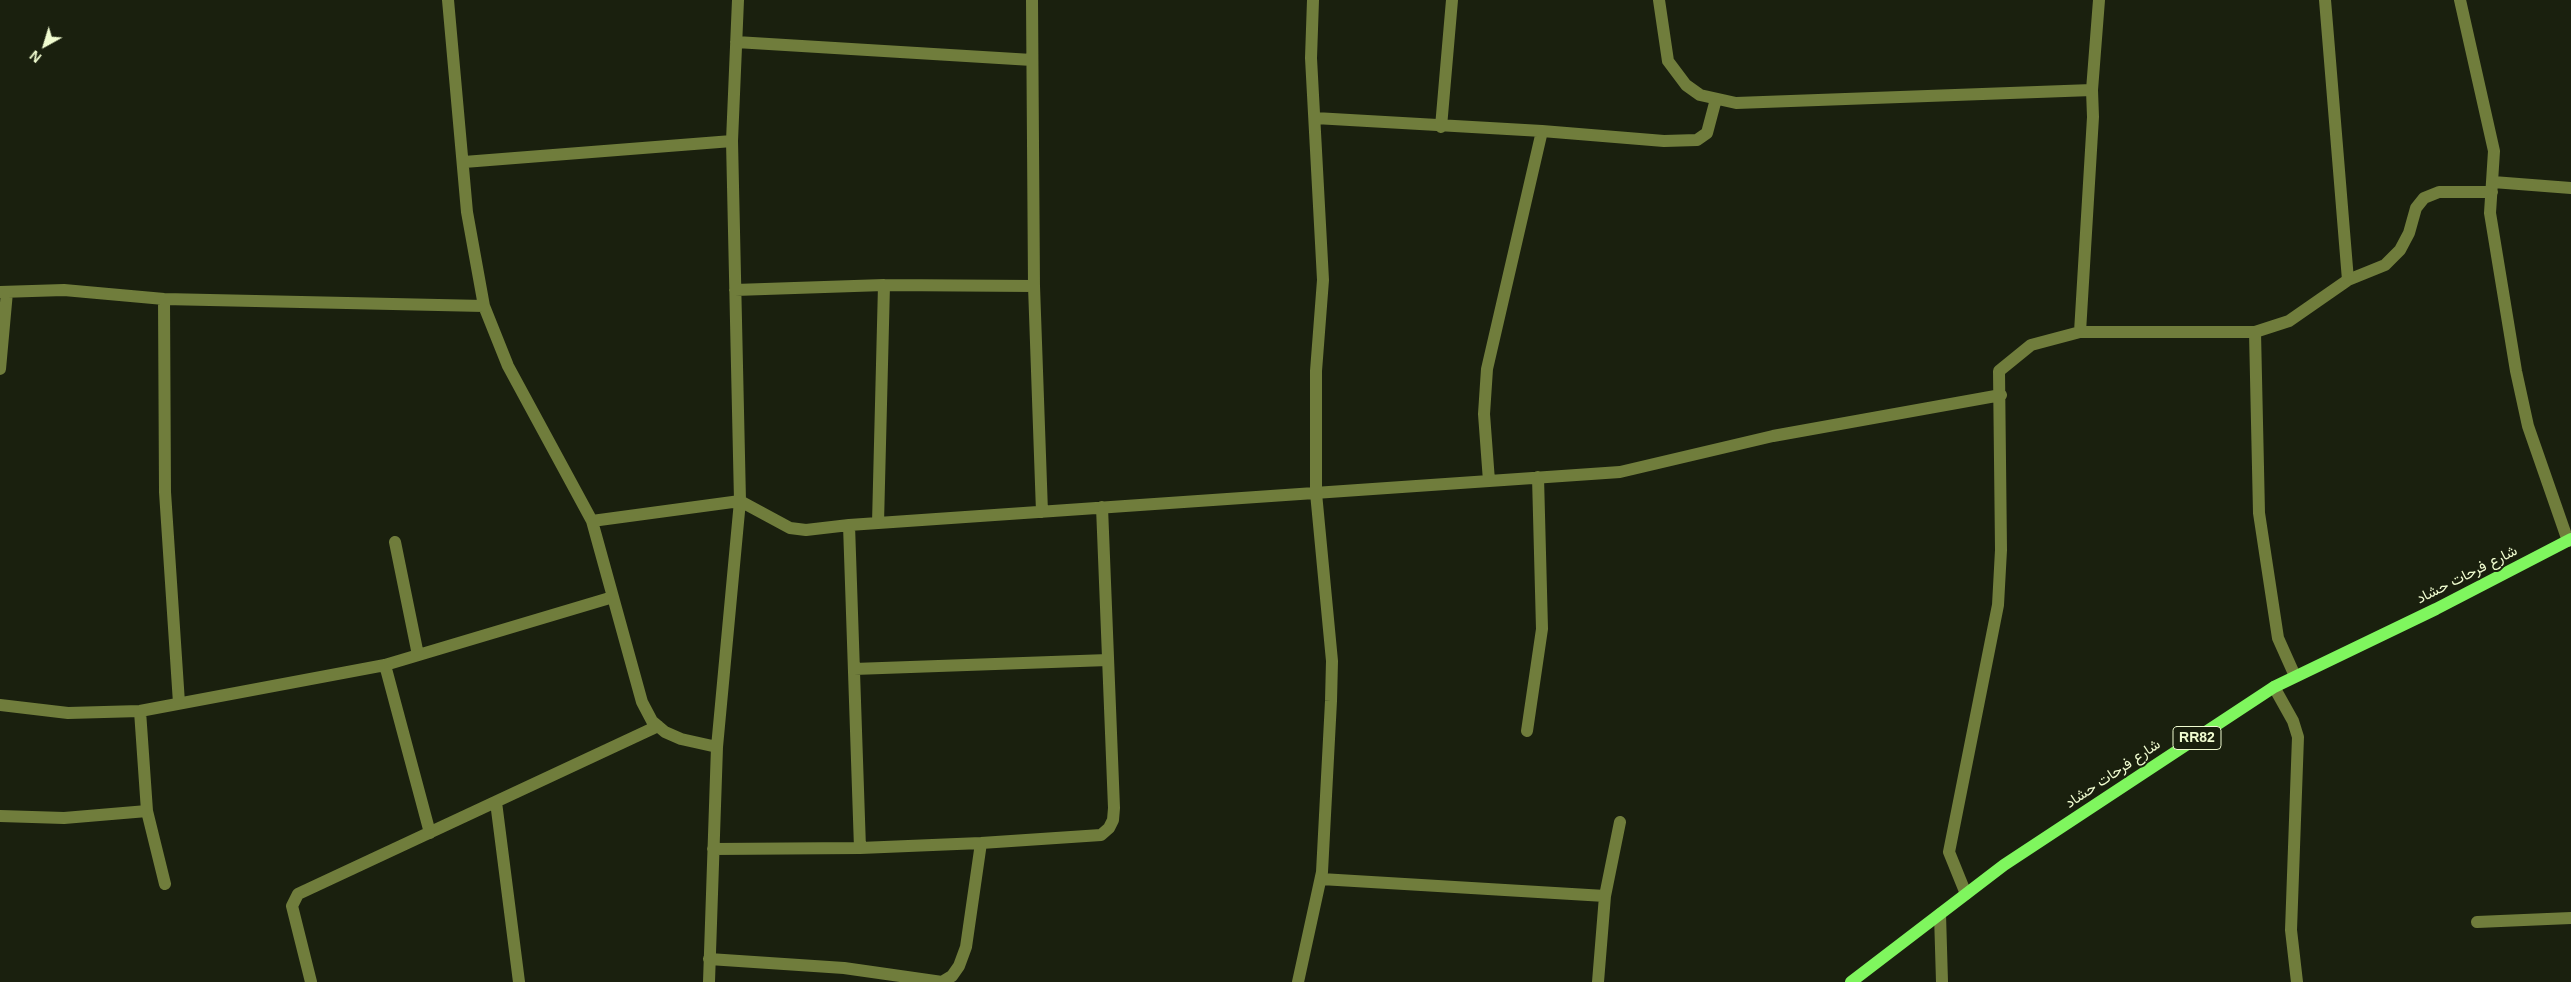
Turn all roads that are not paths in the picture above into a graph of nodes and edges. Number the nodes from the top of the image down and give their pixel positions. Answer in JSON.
{"nodes":[{"id":1,"x":448,"y":0,"type":"edge"},
{"id":2,"x":738,"y":0,"type":"edge"},
{"id":3,"x":1032,"y":0,"type":"edge"},
{"id":4,"x":1313,"y":0,"type":"edge"},
{"id":5,"x":1452,"y":0,"type":"edge"},
{"id":6,"x":1659,"y":0,"type":"edge"},
{"id":7,"x":2099,"y":0,"type":"edge"},
{"id":8,"x":2325,"y":0,"type":"edge"},
{"id":9,"x":2460,"y":0,"type":"edge"},
{"id":10,"x":736,"y":42,"type":"junction"},
{"id":11,"x":1032,"y":60,"type":"junction"},
{"id":12,"x":2092,"y":90,"type":"junction"},
{"id":13,"x":1716,"y":99,"type":"junction"},
{"id":14,"x":1315,"y":118,"type":"junction"},
{"id":15,"x":1441,"y":127,"type":"junction"},
{"id":16,"x":1542,"y":131,"type":"junction"},
{"id":17,"x":732,"y":141,"type":"junction"},
{"id":18,"x":464,"y":162,"type":"junction"},
{"id":19,"x":2492,"y":187,"type":"junction"},
{"id":20,"x":2571,"y":188,"type":"edge"},
{"id":21,"x":2348,"y":280,"type":"junction"},
{"id":22,"x":884,"y":285,"type":"junction"},
{"id":23,"x":1034,"y":286,"type":"junction"},
{"id":24,"x":736,"y":290,"type":"junction"},
{"id":25,"x":4,"y":292,"type":"edge"},
{"id":26,"x":164,"y":299,"type":"junction"},
{"id":27,"x":484,"y":306,"type":"junction"},
{"id":28,"x":2080,"y":332,"type":"junction"},
{"id":29,"x":2254,"y":332,"type":"junction"},
{"id":30,"x":0,"y":369,"type":"edge"},
{"id":31,"x":2001,"y":396,"type":"junction"},
{"id":32,"x":1538,"y":478,"type":"junction"},
{"id":33,"x":1489,"y":481,"type":"junction"},
{"id":34,"x":1316,"y":493,"type":"junction"},
{"id":35,"x":740,"y":501,"type":"junction"},
{"id":36,"x":1102,"y":507,"type":"junction"},
{"id":37,"x":1042,"y":512,"type":"junction"},
{"id":38,"x":592,"y":520,"type":"junction"},
{"id":39,"x":878,"y":523,"type":"junction"},
{"id":40,"x":849,"y":525,"type":"junction"},
{"id":41,"x":2569,"y":540,"type":"edge"},
{"id":42,"x":395,"y":542,"type":"dead end"},
{"id":43,"x":613,"y":597,"type":"junction"},
{"id":44,"x":418,"y":656,"type":"junction"},
{"id":45,"x":1108,"y":660,"type":"junction"},
{"id":46,"x":385,"y":665,"type":"junction"},
{"id":47,"x":854,"y":669,"type":"junction"},
{"id":48,"x":2296,"y":676,"type":"junction"},
{"id":49,"x":2274,"y":687,"type":"junction"},
{"id":50,"x":179,"y":703,"type":"junction"},
{"id":51,"x":0,"y":705,"type":"edge"},
{"id":52,"x":140,"y":711,"type":"junction"},
{"id":53,"x":658,"y":726,"type":"junction"},
{"id":54,"x":1528,"y":731,"type":"dead end"},
{"id":55,"x":717,"y":747,"type":"junction"},
{"id":56,"x":496,"y":802,"type":"junction"},
{"id":57,"x":148,"y":811,"type":"junction"},
{"id":58,"x":0,"y":816,"type":"edge"},
{"id":59,"x":1620,"y":822,"type":"dead end"},
{"id":60,"x":430,"y":833,"type":"junction"},
{"id":61,"x":981,"y":843,"type":"junction"},
{"id":62,"x":860,"y":848,"type":"junction"},
{"id":63,"x":713,"y":849,"type":"junction"},
{"id":64,"x":1321,"y":879,"type":"junction"},
{"id":65,"x":165,"y":884,"type":"dead end"},
{"id":66,"x":1966,"y":894,"type":"junction"},
{"id":67,"x":1605,"y":896,"type":"junction"},
{"id":68,"x":1940,"y":914,"type":"junction"},
{"id":69,"x":2571,"y":918,"type":"edge"},
{"id":70,"x":2477,"y":922,"type":"dead end"},
{"id":71,"x":709,"y":959,"type":"junction"},
{"id":72,"x":311,"y":982,"type":"edge"},
{"id":73,"x":519,"y":982,"type":"edge"},
{"id":74,"x":709,"y":982,"type":"edge"},
{"id":75,"x":1298,"y":982,"type":"edge"},
{"id":76,"x":1598,"y":982,"type":"edge"},
{"id":77,"x":1851,"y":982,"type":"edge"},
{"id":78,"x":1942,"y":982,"type":"edge"},
{"id":79,"x":2298,"y":982,"type":"edge"}],
"edges":[{"from":1,"to":18,"type":"street"},
{"from":2,"to":10,"type":"street"},
{"from":3,"to":11,"type":"street"},
{"from":4,"to":14,"type":"street"},
{"from":5,"to":15,"type":"street"},
{"from":6,"to":13,"type":"street"},
{"from":7,"to":12,"type":"street"},
{"from":8,"to":21,"type":"street"},
{"from":9,"to":19,"type":"street"},
{"from":10,"to":11,"type":"street"},
{"from":10,"to":17,"type":"street"},
{"from":11,"to":23,"type":"street"},
{"from":12,"to":13,"type":"street"},
{"from":12,"to":28,"type":"street"},
{"from":13,"to":16,"type":"street"},
{"from":14,"to":15,"type":"street"},
{"from":14,"to":34,"type":"street"},
{"from":15,"to":16,"type":"street"},
{"from":16,"to":33,"type":"street"},
{"from":17,"to":18,"type":"street"},
{"from":17,"to":24,"type":"street"},
{"from":18,"to":27,"type":"street"},
{"from":19,"to":20,"type":"street"},
{"from":19,"to":21,"type":"street"},
{"from":19,"to":41,"type":"street"},
{"from":21,"to":29,"type":"street"},
{"from":22,"to":23,"type":"street"},
{"from":22,"to":24,"type":"street"},
{"from":22,"to":39,"type":"street"},
{"from":23,"to":37,"type":"street"},
{"from":24,"to":35,"type":"street"},
{"from":25,"to":26,"type":"street"},
{"from":25,"to":30,"type":"street"},
{"from":26,"to":27,"type":"street"},
{"from":26,"to":50,"type":"street"},
{"from":27,"to":38,"type":"street"},
{"from":28,"to":29,"type":"street"},
{"from":28,"to":31,"type":"street"},
{"from":29,"to":48,"type":"street"},
{"from":31,"to":32,"type":"street"},
{"from":31,"to":66,"type":"street"},
{"from":32,"to":33,"type":"street"},
{"from":32,"to":54,"type":"street"},
{"from":33,"to":34,"type":"street"},
{"from":34,"to":36,"type":"street"},
{"from":34,"to":64,"type":"street"},
{"from":35,"to":38,"type":"street"},
{"from":35,"to":40,"type":"street"},
{"from":35,"to":55,"type":"street"},
{"from":36,"to":37,"type":"street"},
{"from":36,"to":45,"type":"street"},
{"from":37,"to":39,"type":"street"},
{"from":38,"to":43,"type":"street"},
{"from":39,"to":40,"type":"street"},
{"from":40,"to":47,"type":"street"},
{"from":41,"to":48,"type":"main road","name":"شارع فرحات حشاد","number":"RR82"},
{"from":42,"to":44,"type":"street"},
{"from":43,"to":44,"type":"street"},
{"from":43,"to":53,"type":"street"},
{"from":44,"to":46,"type":"street"},
{"from":45,"to":47,"type":"street"},
{"from":45,"to":61,"type":"street"},
{"from":46,"to":50,"type":"street"},
{"from":46,"to":60,"type":"street"},
{"from":47,"to":62,"type":"street"},
{"from":48,"to":49,"type":"main road","name":"شارع فرحات حشاد","number":"RR82"},
{"from":49,"to":66,"type":"main road","name":"شارع فرحات حشاد","number":"RR82"},
{"from":49,"to":79,"type":"street"},
{"from":50,"to":52,"type":"street"},
{"from":51,"to":52,"type":"street"},
{"from":52,"to":57,"type":"street"},
{"from":53,"to":55,"type":"street"},
{"from":53,"to":56,"type":"street"},
{"from":55,"to":63,"type":"street"},
{"from":56,"to":60,"type":"street"},
{"from":56,"to":73,"type":"street"},
{"from":57,"to":58,"type":"street"},
{"from":57,"to":65,"type":"street"},
{"from":59,"to":67,"type":"street"},
{"from":60,"to":72,"type":"street"},
{"from":61,"to":62,"type":"street"},
{"from":61,"to":71,"type":"street"},
{"from":62,"to":63,"type":"street"},
{"from":63,"to":71,"type":"street"},
{"from":64,"to":67,"type":"street"},
{"from":64,"to":75,"type":"street"},
{"from":66,"to":68,"type":"main road","name":"شارع فرحات حشاد","number":"RR82"},
{"from":67,"to":76,"type":"street"},
{"from":68,"to":77,"type":"main road","name":"شارع فرحات حشاد","number":"RR82"},
{"from":68,"to":78,"type":"street"},
{"from":69,"to":70,"type":"street"},
{"from":71,"to":74,"type":"street"}]}
